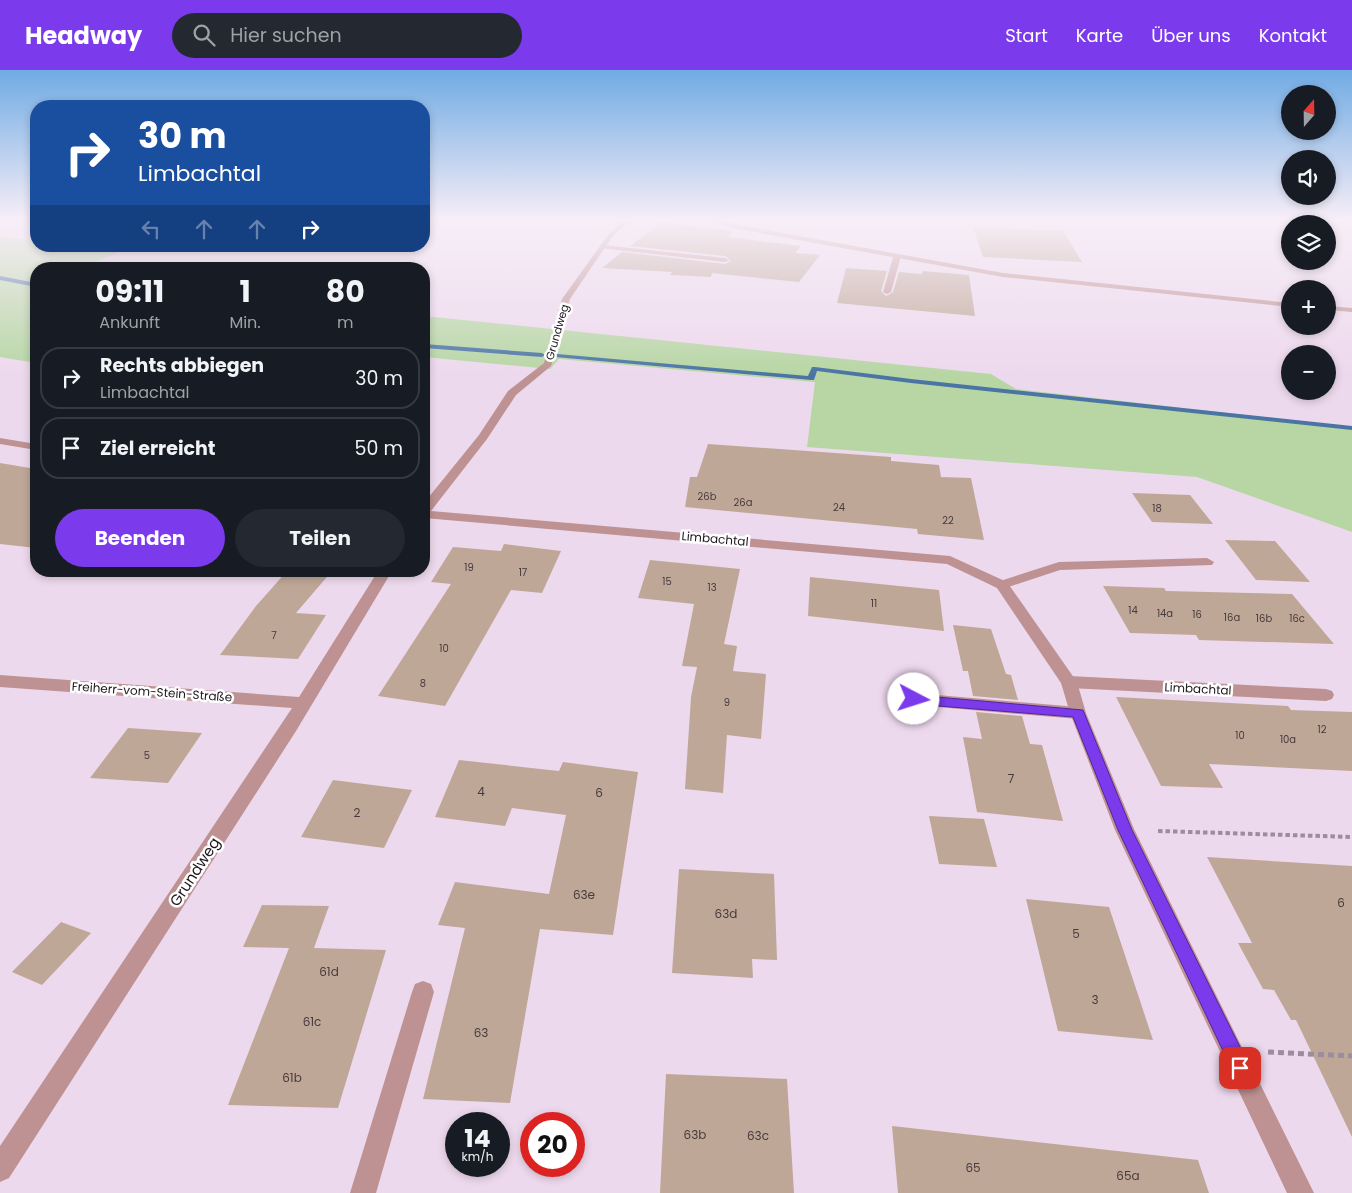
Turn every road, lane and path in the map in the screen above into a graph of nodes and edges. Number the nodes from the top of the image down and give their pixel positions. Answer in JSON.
{"nodes":[{"id":1,"x":586,"y":270,"type":"edge"},
{"id":2,"x":893,"y":270,"type":"edge"},
{"id":3,"x":977,"y":270,"type":"edge"},
{"id":4,"x":887,"y":292,"type":"dead end"},
{"id":5,"x":1281,"y":304,"type":"edge"},
{"id":6,"x":1336,"y":309,"type":"edge"},
{"id":7,"x":1352,"y":310,"type":"edge"},
{"id":8,"x":0,"y":441,"type":"edge"},
{"id":9,"x":30,"y":446,"type":"edge"},
{"id":10,"x":430,"y":505,"type":"edge"},
{"id":11,"x":430,"y":514,"type":"edge"},
{"id":12,"x":1207,"y":562,"type":"dead end"},
{"id":13,"x":381,"y":577,"type":"edge"},
{"id":14,"x":1002,"y":585,"type":"junction"},
{"id":15,"x":0,"y":681,"type":"edge"},
{"id":16,"x":1070,"y":682,"type":"junction"},
{"id":17,"x":1326,"y":695,"type":"dead end"},
{"id":18,"x":914,"y":699,"type":"dead end"},
{"id":19,"x":303,"y":703,"type":"junction"},
{"id":20,"x":1078,"y":713,"type":"junction"},
{"id":21,"x":1125,"y":830,"type":"junction"},
{"id":22,"x":1352,"y":837,"type":"edge"},
{"id":23,"x":423,"y":992,"type":"dead end"},
{"id":24,"x":1232,"y":1050,"type":"junction"},
{"id":25,"x":1352,"y":1056,"type":"edge"},
{"id":26,"x":0,"y":1169,"type":"edge"},
{"id":27,"x":363,"y":1193,"type":"edge"},
{"id":28,"x":1301,"y":1193,"type":"edge"}],
"edges":[{"from":1,"to":10,"type":"street","name":"Grundweg"},
{"from":2,"to":4,"type":"street"},
{"from":3,"to":5,"type":"street"},
{"from":6,"to":7,"type":"street"},
{"from":8,"to":9,"type":"street"},
{"from":11,"to":14,"type":"street","name":"Limbachtal"},
{"from":12,"to":14,"type":"street"},
{"from":13,"to":19,"type":"street","name":"Grundweg"},
{"from":14,"to":16,"type":"street","name":"Limbachtal"},
{"from":15,"to":19,"type":"street","name":"Freiherr-vom-Stein-Straße"},
{"from":16,"to":17,"type":"street","name":"Limbachtal"},
{"from":16,"to":20,"type":"street","name":"Limbachtal"},
{"from":18,"to":20,"type":"street"},
{"from":19,"to":26,"type":"street","name":"Grundweg"},
{"from":20,"to":21,"type":"street","name":"Limbachtal"},
{"from":21,"to":22,"type":"path"},
{"from":21,"to":24,"type":"street","name":"Limbachtal"},
{"from":23,"to":27,"type":"street"},
{"from":24,"to":25,"type":"path"},
{"from":24,"to":28,"type":"street","name":"Limbachtal"}]}
